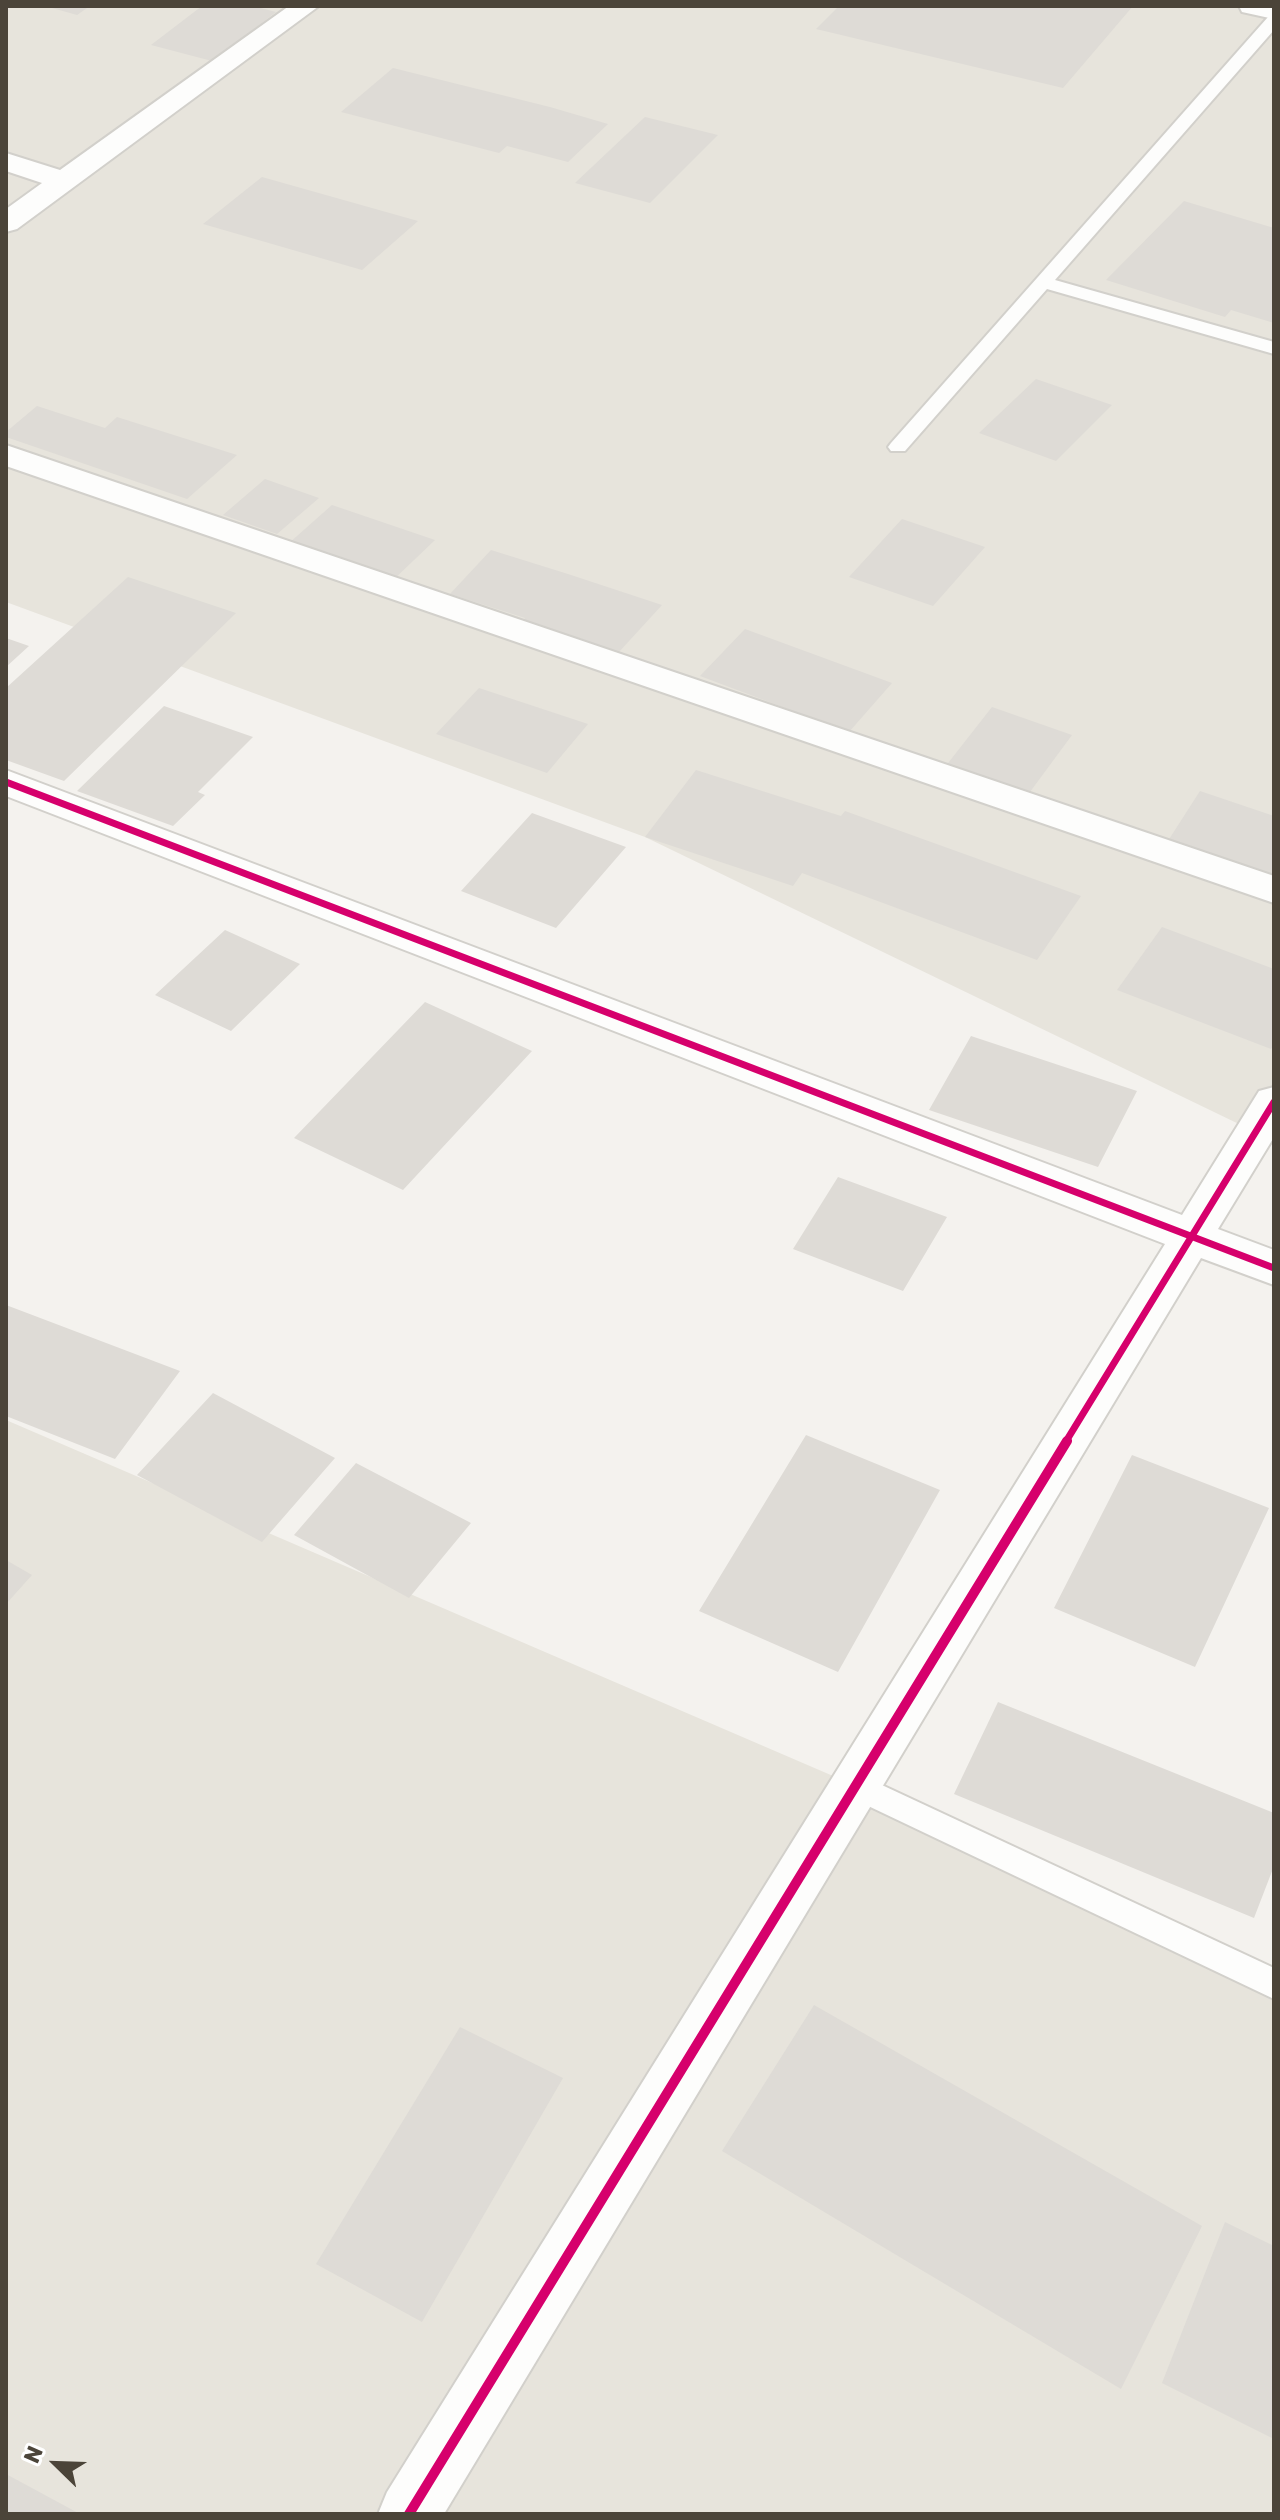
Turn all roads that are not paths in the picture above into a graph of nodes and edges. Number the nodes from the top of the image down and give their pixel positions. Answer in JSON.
{"nodes":[{"id":1,"x":306,"y":6,"type":"edge"},
{"id":2,"x":1252,"y":6,"type":"edge"},
{"id":3,"x":1274,"y":11,"type":"edge"},
{"id":4,"x":1274,"y":20,"type":"edge"},
{"id":5,"x":6,"y":162,"type":"edge"},
{"id":6,"x":62,"y":180,"type":"junction"},
{"id":7,"x":6,"y":223,"type":"edge"},
{"id":8,"x":1043,"y":282,"type":"junction"},
{"id":9,"x":1274,"y":348,"type":"edge"},
{"id":10,"x":898,"y":447,"type":"dead end"},
{"id":11,"x":6,"y":455,"type":"edge"},
{"id":12,"x":6,"y":782,"type":"edge"},
{"id":13,"x":1274,"y":890,"type":"edge"},
{"id":14,"x":1274,"y":1102,"type":"edge"},
{"id":15,"x":1191,"y":1234,"type":"junction"},
{"id":16,"x":1274,"y":1268,"type":"edge"},
{"id":17,"x":854,"y":1785,"type":"junction"},
{"id":18,"x":1274,"y":1984,"type":"edge"},
{"id":19,"x":409,"y":2514,"type":"edge"}],
"edges":[{"from":1,"to":6,"type":"street"},
{"from":2,"to":3,"type":"street"},
{"from":4,"to":8,"type":"lane"},
{"from":5,"to":6,"type":"street"},
{"from":6,"to":7,"type":"street"},
{"from":8,"to":9,"type":"lane"},
{"from":8,"to":10,"type":"lane"},
{"from":11,"to":13,"type":"street"},
{"from":12,"to":15,"type":"street"},
{"from":14,"to":15,"type":"street"},
{"from":15,"to":16,"type":"street"},
{"from":15,"to":17,"type":"street"},
{"from":17,"to":18,"type":"lane"},
{"from":17,"to":19,"type":"street"}]}
